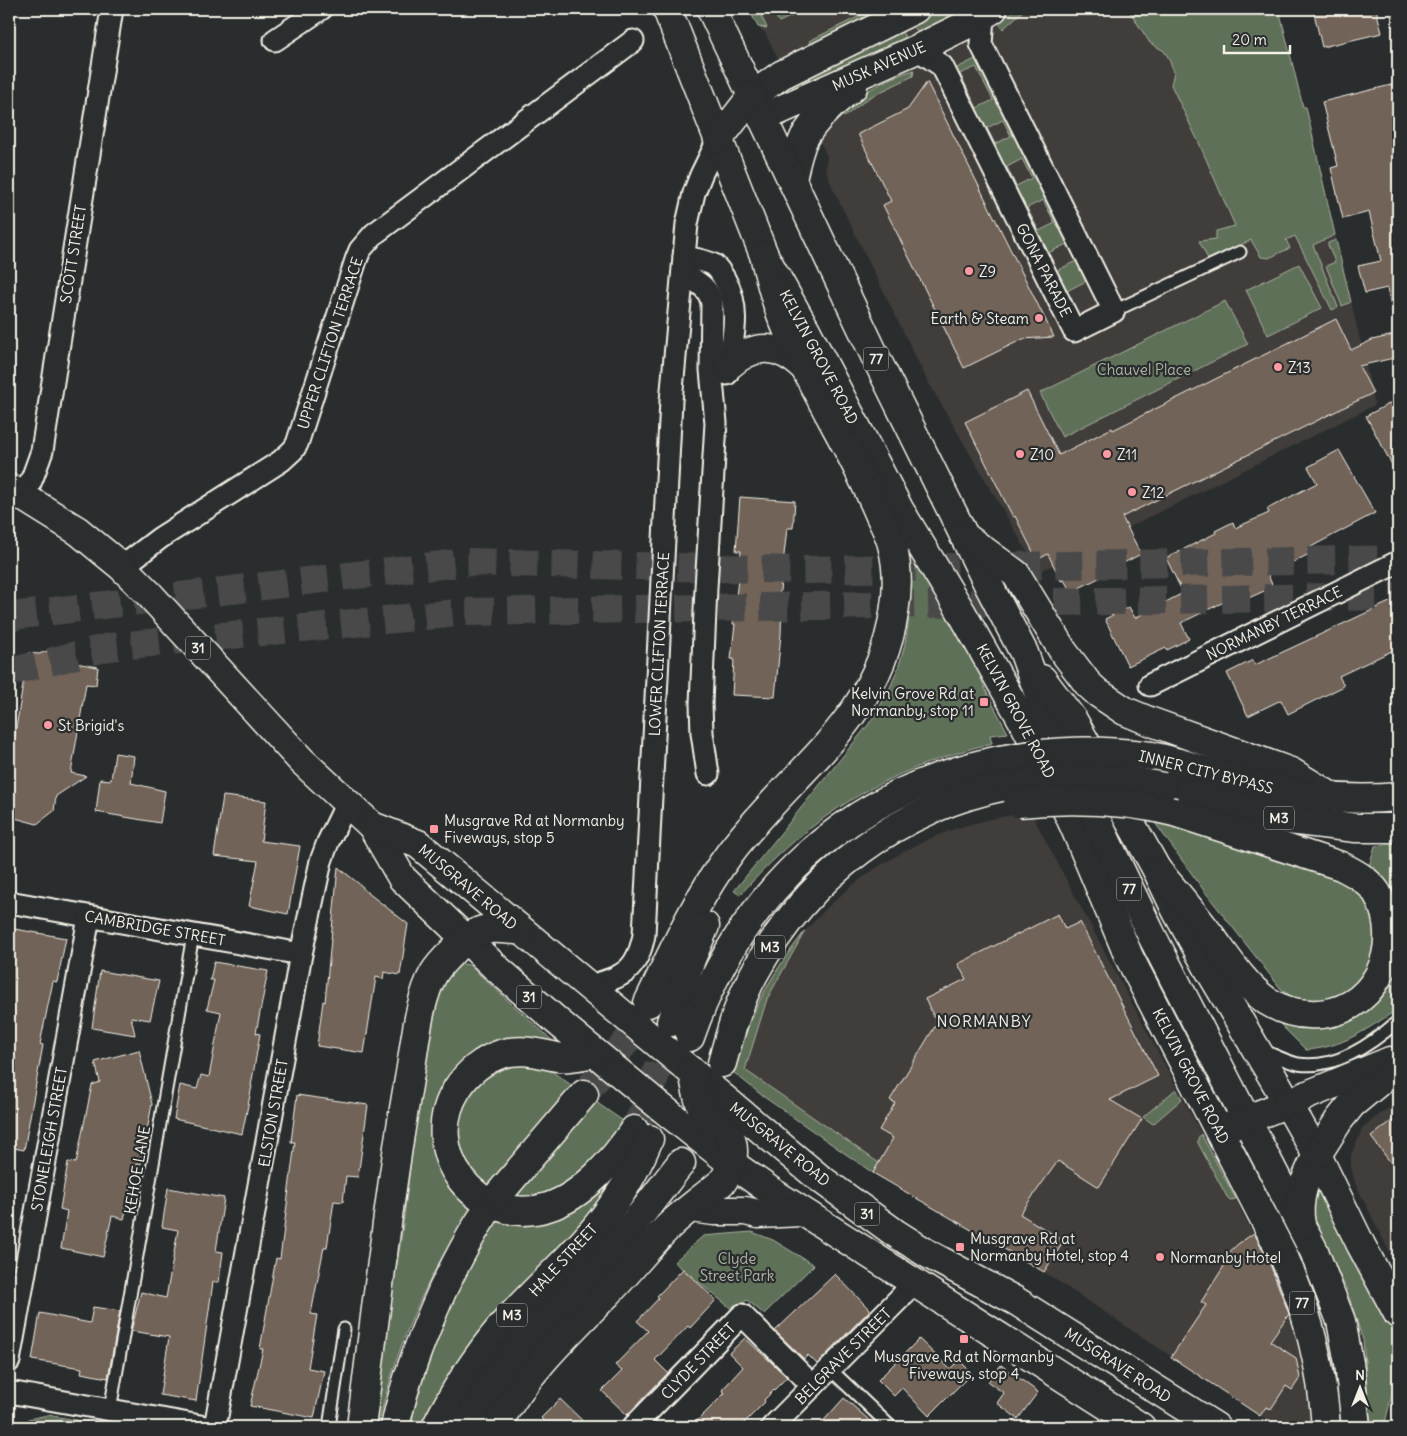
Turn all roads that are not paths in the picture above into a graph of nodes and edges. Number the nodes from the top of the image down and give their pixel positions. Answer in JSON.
{"nodes":[{"id":1,"x":112,"y":9,"type":"edge"},
{"id":2,"x":321,"y":9,"type":"edge"},
{"id":3,"x":667,"y":9,"type":"edge"},
{"id":4,"x":711,"y":9,"type":"edge"},
{"id":5,"x":906,"y":11,"type":"edge"},
{"id":6,"x":988,"y":12,"type":"edge"},
{"id":7,"x":275,"y":40,"type":"dead end"},
{"id":8,"x":633,"y":41,"type":"dead end"},
{"id":9,"x":917,"y":49,"type":"junction"},
{"id":10,"x":880,"y":66,"type":"junction"},
{"id":11,"x":757,"y":107,"type":"junction"},
{"id":12,"x":718,"y":140,"type":"junction"},
{"id":13,"x":792,"y":179,"type":"junction"},
{"id":14,"x":1240,"y":252,"type":"dead end"},
{"id":15,"x":764,"y":255,"type":"junction"},
{"id":16,"x":683,"y":265,"type":"junction"},
{"id":17,"x":1114,"y":311,"type":"junction"},
{"id":18,"x":728,"y":366,"type":"junction"},
{"id":19,"x":804,"y":367,"type":"junction"},
{"id":20,"x":716,"y":423,"type":"junction"},
{"id":21,"x":16,"y":492,"type":"edge"},
{"id":22,"x":964,"y":536,"type":"junction"},
{"id":23,"x":1398,"y":562,"type":"edge"},
{"id":24,"x":122,"y":567,"type":"junction"},
{"id":25,"x":1024,"y":653,"type":"junction"},
{"id":26,"x":1150,"y":685,"type":"dead end"},
{"id":27,"x":842,"y":729,"type":"junction"},
{"id":28,"x":708,"y":774,"type":"dead end"},
{"id":29,"x":1014,"y":794,"type":"junction"},
{"id":30,"x":1332,"y":797,"type":"junction"},
{"id":31,"x":1398,"y":797,"type":"edge"},
{"id":32,"x":887,"y":800,"type":"junction"},
{"id":33,"x":347,"y":803,"type":"junction"},
{"id":34,"x":372,"y":826,"type":"junction"},
{"id":35,"x":1398,"y":828,"type":"edge"},
{"id":36,"x":1157,"y":870,"type":"junction"},
{"id":37,"x":9,"y":902,"type":"edge"},
{"id":38,"x":88,"y":916,"type":"junction"},
{"id":39,"x":522,"y":931,"type":"junction"},
{"id":40,"x":193,"y":935,"type":"junction"},
{"id":41,"x":465,"y":938,"type":"junction"},
{"id":42,"x":301,"y":954,"type":"junction"},
{"id":43,"x":682,"y":984,"type":"junction"},
{"id":44,"x":590,"y":986,"type":"junction"},
{"id":45,"x":648,"y":1003,"type":"tunnel mouth"},
{"id":46,"x":1398,"y":1021,"type":"edge"},
{"id":47,"x":1255,"y":1048,"type":"junction"},
{"id":48,"x":595,"y":1053,"type":"junction"},
{"id":49,"x":1398,"y":1058,"type":"edge"},
{"id":50,"x":722,"y":1063,"type":"dead end"},
{"id":51,"x":1398,"y":1066,"type":"edge"},
{"id":52,"x":693,"y":1072,"type":"junction"},
{"id":53,"x":584,"y":1094,"type":"tunnel mouth"},
{"id":54,"x":1288,"y":1103,"type":"junction"},
{"id":55,"x":1245,"y":1120,"type":"junction"},
{"id":56,"x":1219,"y":1130,"type":"junction"},
{"id":57,"x":1316,"y":1155,"type":"junction"},
{"id":58,"x":681,"y":1162,"type":"dead end"},
{"id":59,"x":731,"y":1163,"type":"junction"},
{"id":60,"x":690,"y":1208,"type":"junction"},
{"id":61,"x":802,"y":1212,"type":"junction"},
{"id":62,"x":1302,"y":1229,"type":"junction"},
{"id":63,"x":913,"y":1282,"type":"junction"},
{"id":64,"x":1398,"y":1314,"type":"edge"},
{"id":65,"x":344,"y":1329,"type":"dead end"},
{"id":66,"x":9,"y":1361,"type":"edge"},
{"id":67,"x":830,"y":1369,"type":"junction"},
{"id":68,"x":813,"y":1386,"type":"junction"},
{"id":69,"x":9,"y":1392,"type":"edge"},
{"id":70,"x":110,"y":1410,"type":"junction"},
{"id":71,"x":206,"y":1427,"type":"edge"},
{"id":72,"x":215,"y":1427,"type":"edge"},
{"id":73,"x":329,"y":1427,"type":"edge"},
{"id":74,"x":361,"y":1427,"type":"edge"},
{"id":75,"x":394,"y":1427,"type":"edge"},
{"id":76,"x":436,"y":1427,"type":"edge"},
{"id":77,"x":466,"y":1427,"type":"edge"},
{"id":78,"x":496,"y":1427,"type":"edge"},
{"id":79,"x":633,"y":1427,"type":"edge"},
{"id":80,"x":772,"y":1427,"type":"edge"},
{"id":81,"x":891,"y":1427,"type":"edge"},
{"id":82,"x":1141,"y":1427,"type":"edge"},
{"id":83,"x":1216,"y":1427,"type":"edge"},
{"id":84,"x":1326,"y":1427,"type":"edge"},
{"id":85,"x":1356,"y":1427,"type":"edge"}],
"edges":[{"from":1,"to":21,"type":"street","name":"SCOTT STREET"},
{"from":2,"to":7,"type":"street"},
{"from":3,"to":12,"type":"main road","name":"KELVIN GROVE ROAD","number":"77"},
{"from":4,"to":11,"type":"main road","name":"KELVIN GROVE ROAD","number":"77"},
{"from":5,"to":11,"type":"main road"},
{"from":6,"to":9,"type":"main road","name":"MUSK AVENUE"},
{"from":6,"to":17,"type":"street"},
{"from":8,"to":24,"type":"street","name":"UPPER CLIFTON TERRACE"},
{"from":9,"to":10,"type":"main road","name":"MUSK AVENUE"},
{"from":9,"to":17,"type":"street","name":"GONA PARADE"},
{"from":10,"to":11,"type":"main road","name":"MUSK AVENUE"},
{"from":10,"to":13,"type":"main road"},
{"from":11,"to":12,"type":"main road"},
{"from":11,"to":13,"type":"main road","name":"KELVIN GROVE ROAD","number":"77"},
{"from":12,"to":15,"type":"main road","name":"KELVIN GROVE ROAD","number":"77"},
{"from":12,"to":16,"type":"street","name":"LOWER CLIFTON TERRACE"},
{"from":13,"to":22,"type":"main road","name":"KELVIN GROVE ROAD","number":"77"},
{"from":14,"to":17,"type":"lane"},
{"from":15,"to":19,"type":"main road"},
{"from":15,"to":56,"type":"main road","name":"KELVIN GROVE ROAD","number":"77"},
{"from":16,"to":18,"type":"street"},
{"from":16,"to":20,"type":"street"},
{"from":16,"to":44,"type":"street","name":"LOWER CLIFTON TERRACE"},
{"from":18,"to":19,"type":"main road"},
{"from":18,"to":20,"type":"street"},
{"from":19,"to":27,"type":"main road"},
{"from":20,"to":28,"type":"street"},
{"from":21,"to":24,"type":"main road","name":"MUSGRAVE ROAD","number":"31"},
{"from":22,"to":25,"type":"main road","name":"KELVIN GROVE ROAD","number":"77"},
{"from":22,"to":30,"type":"main road"},
{"from":23,"to":26,"type":"street","name":"NORMANBY TERRACE"},
{"from":24,"to":33,"type":"main road","name":"MUSGRAVE ROAD","number":"31"},
{"from":25,"to":36,"type":"main road","name":"KELVIN GROVE ROAD"},
{"from":25,"to":55,"type":"main road","name":"KELVIN GROVE ROAD","number":"77"},
{"from":27,"to":43,"type":"main road"},
{"from":27,"to":45,"type":"main road"},
{"from":29,"to":35,"type":"main road","name":"INNER CITY BYPASS","number":"M3","bridge":true},
{"from":29,"to":36,"type":"main road","bridge":true},
{"from":29,"to":50,"type":"main road","name":"INNER CITY BYPASS","number":"M3"},
{"from":30,"to":31,"type":"main road","name":"INNER CITY BYPASS","number":"M3"},
{"from":30,"to":32,"type":"main road","name":"INNER CITY BYPASS","number":"M3","bridge":true},
{"from":32,"to":43,"type":"main road"},
{"from":32,"to":43,"type":"main road","name":"INNER CITY BYPASS","number":"M3"},
{"from":33,"to":34,"type":"main road","name":"MUSGRAVE ROAD","number":"31"},
{"from":33,"to":42,"type":"street","name":"ELSTON STREET"},
{"from":34,"to":39,"type":"main road","name":"MUSGRAVE ROAD","number":"31"},
{"from":34,"to":41,"type":"main road","name":"MUSGRAVE ROAD","number":"31"},
{"from":36,"to":47,"type":"main road","name":"KELVIN GROVE ROAD"},
{"from":37,"to":38,"type":"street","name":"CAMBRIDGE STREET"},
{"from":38,"to":40,"type":"street","name":"CAMBRIDGE STREET"},
{"from":38,"to":66,"type":"street","name":"STONELEIGH STREET"},
{"from":39,"to":41,"type":"main road"},
{"from":39,"to":44,"type":"main road","name":"MUSGRAVE ROAD","number":"31"},
{"from":40,"to":42,"type":"street","name":"CAMBRIDGE STREET"},
{"from":40,"to":70,"type":"lane","name":"KEHOE LANE"},
{"from":41,"to":48,"type":"main road","name":"MUSGRAVE ROAD","number":"31"},
{"from":41,"to":74,"type":"main road"},
{"from":42,"to":72,"type":"street","name":"ELSTON STREET"},
{"from":44,"to":52,"type":"main road","name":"MUSGRAVE ROAD","number":"31"},
{"from":46,"to":47,"type":"lane"},
{"from":47,"to":54,"type":"main road","name":"KELVIN GROVE ROAD"},
{"from":48,"to":59,"type":"main road","name":"MUSGRAVE ROAD","number":"31"},
{"from":48,"to":76,"type":"main road","name":"HALE STREET","number":"M3"},
{"from":49,"to":54,"type":"main road"},
{"from":51,"to":57,"type":"main road"},
{"from":52,"to":59,"type":"main road"},
{"from":52,"to":83,"type":"main road","name":"MUSGRAVE ROAD","number":"31"},
{"from":53,"to":75,"type":"main road"},
{"from":54,"to":55,"type":"main road"},
{"from":54,"to":57,"type":"main road","name":"KELVIN GROVE ROAD"},
{"from":55,"to":56,"type":"main road"},
{"from":55,"to":62,"type":"main road","name":"KELVIN GROVE ROAD","number":"77"},
{"from":56,"to":84,"type":"main road","name":"KELVIN GROVE ROAD","number":"77"},
{"from":57,"to":62,"type":"main road"},
{"from":57,"to":64,"type":"main road","name":"KELVIN GROVE ROAD"},
{"from":58,"to":77,"type":"main road","name":"HALE STREET","number":"M3"},
{"from":59,"to":60,"type":"main road"},
{"from":59,"to":61,"type":"main road","name":"MUSGRAVE ROAD","number":"31"},
{"from":60,"to":61,"type":"main road"},
{"from":60,"to":78,"type":"main road"},
{"from":61,"to":63,"type":"main road","name":"MUSGRAVE ROAD","number":"31"},
{"from":62,"to":85,"type":"main road","name":"KELVIN GROVE ROAD","number":"77"},
{"from":63,"to":67,"type":"street","name":"BELGRAVE STREET"},
{"from":63,"to":82,"type":"main road","name":"MUSGRAVE ROAD","number":"31"},
{"from":65,"to":73,"type":"lane"},
{"from":67,"to":68,"type":"street","name":"BELGRAVE STREET"},
{"from":67,"to":81,"type":"lane"},
{"from":68,"to":79,"type":"street","name":"CLYDE STREET"},
{"from":68,"to":80,"type":"street","name":"BELGRAVE STREET"},
{"from":69,"to":70,"type":"street"},
{"from":70,"to":71,"type":"street"}]}
